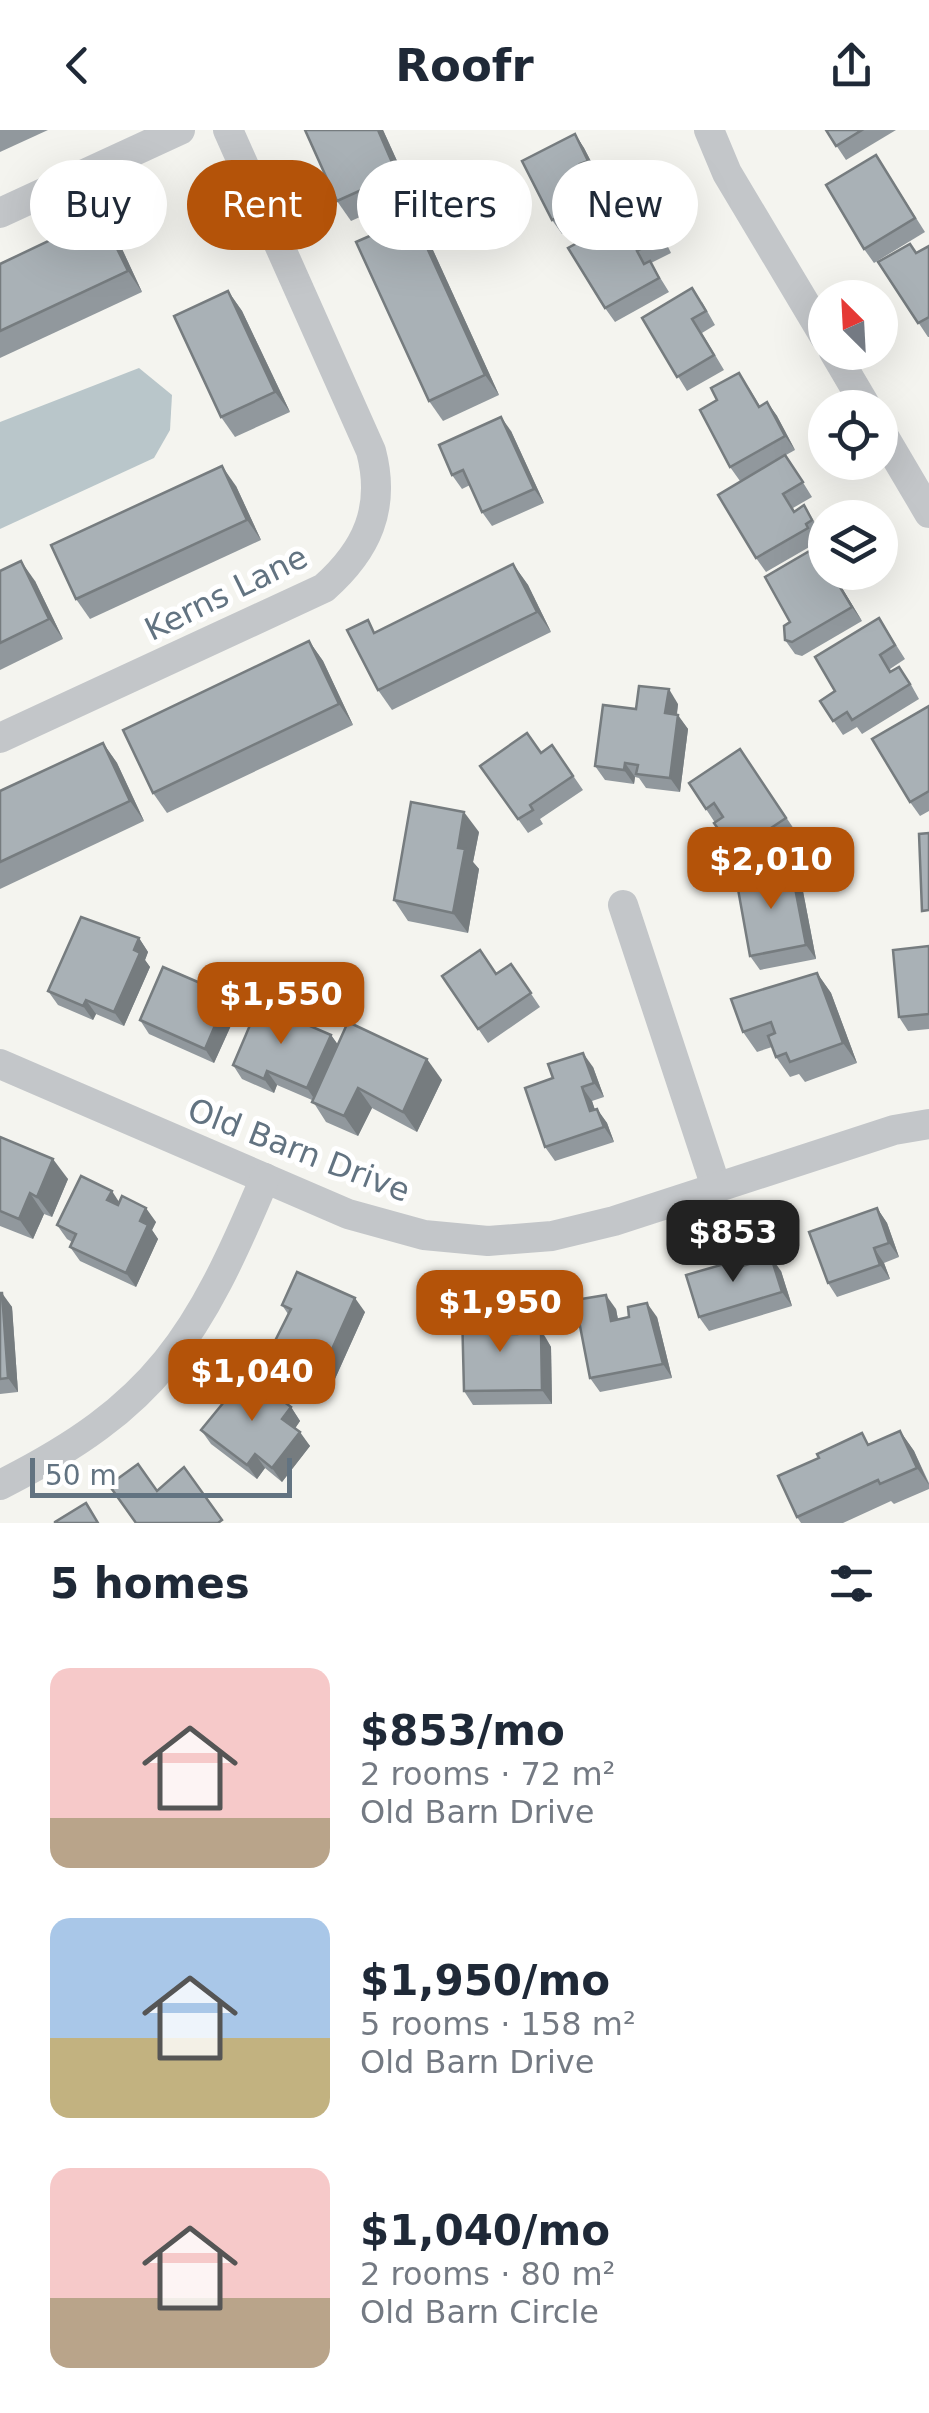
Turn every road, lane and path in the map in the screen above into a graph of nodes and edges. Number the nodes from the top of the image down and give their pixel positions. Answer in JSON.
{"nodes":[{"id":1,"x":180,"y":130,"type":"edge"},
{"id":2,"x":228,"y":130,"type":"edge"},
{"id":3,"x":708,"y":130,"type":"edge"},
{"id":4,"x":0,"y":212,"type":"edge"},
{"id":5,"x":808,"y":309,"type":"edge"},
{"id":6,"x":898,"y":460,"type":"edge"},
{"id":7,"x":929,"y":512,"type":"edge"},
{"id":8,"x":0,"y":738,"type":"edge"},
{"id":9,"x":623,"y":906,"type":"dead end"},
{"id":10,"x":0,"y":1064,"type":"edge"},
{"id":11,"x":929,"y":1124,"type":"edge"},
{"id":12,"x":265,"y":1178,"type":"junction"},
{"id":13,"x":716,"y":1188,"type":"junction"},
{"id":14,"x":0,"y":1484,"type":"edge"}],
"edges":[{"from":1,"to":4,"type":"street"},
{"from":2,"to":8,"type":"street","name":"Kerns Lane"},
{"from":3,"to":5,"type":"street"},
{"from":6,"to":7,"type":"street"},
{"from":9,"to":13,"type":"street"},
{"from":10,"to":12,"type":"street","name":"Old Barn Drive"},
{"from":11,"to":13,"type":"street","name":"Old Barn Drive"},
{"from":12,"to":13,"type":"street","name":"Old Barn Drive"},
{"from":12,"to":14,"type":"street"}]}
